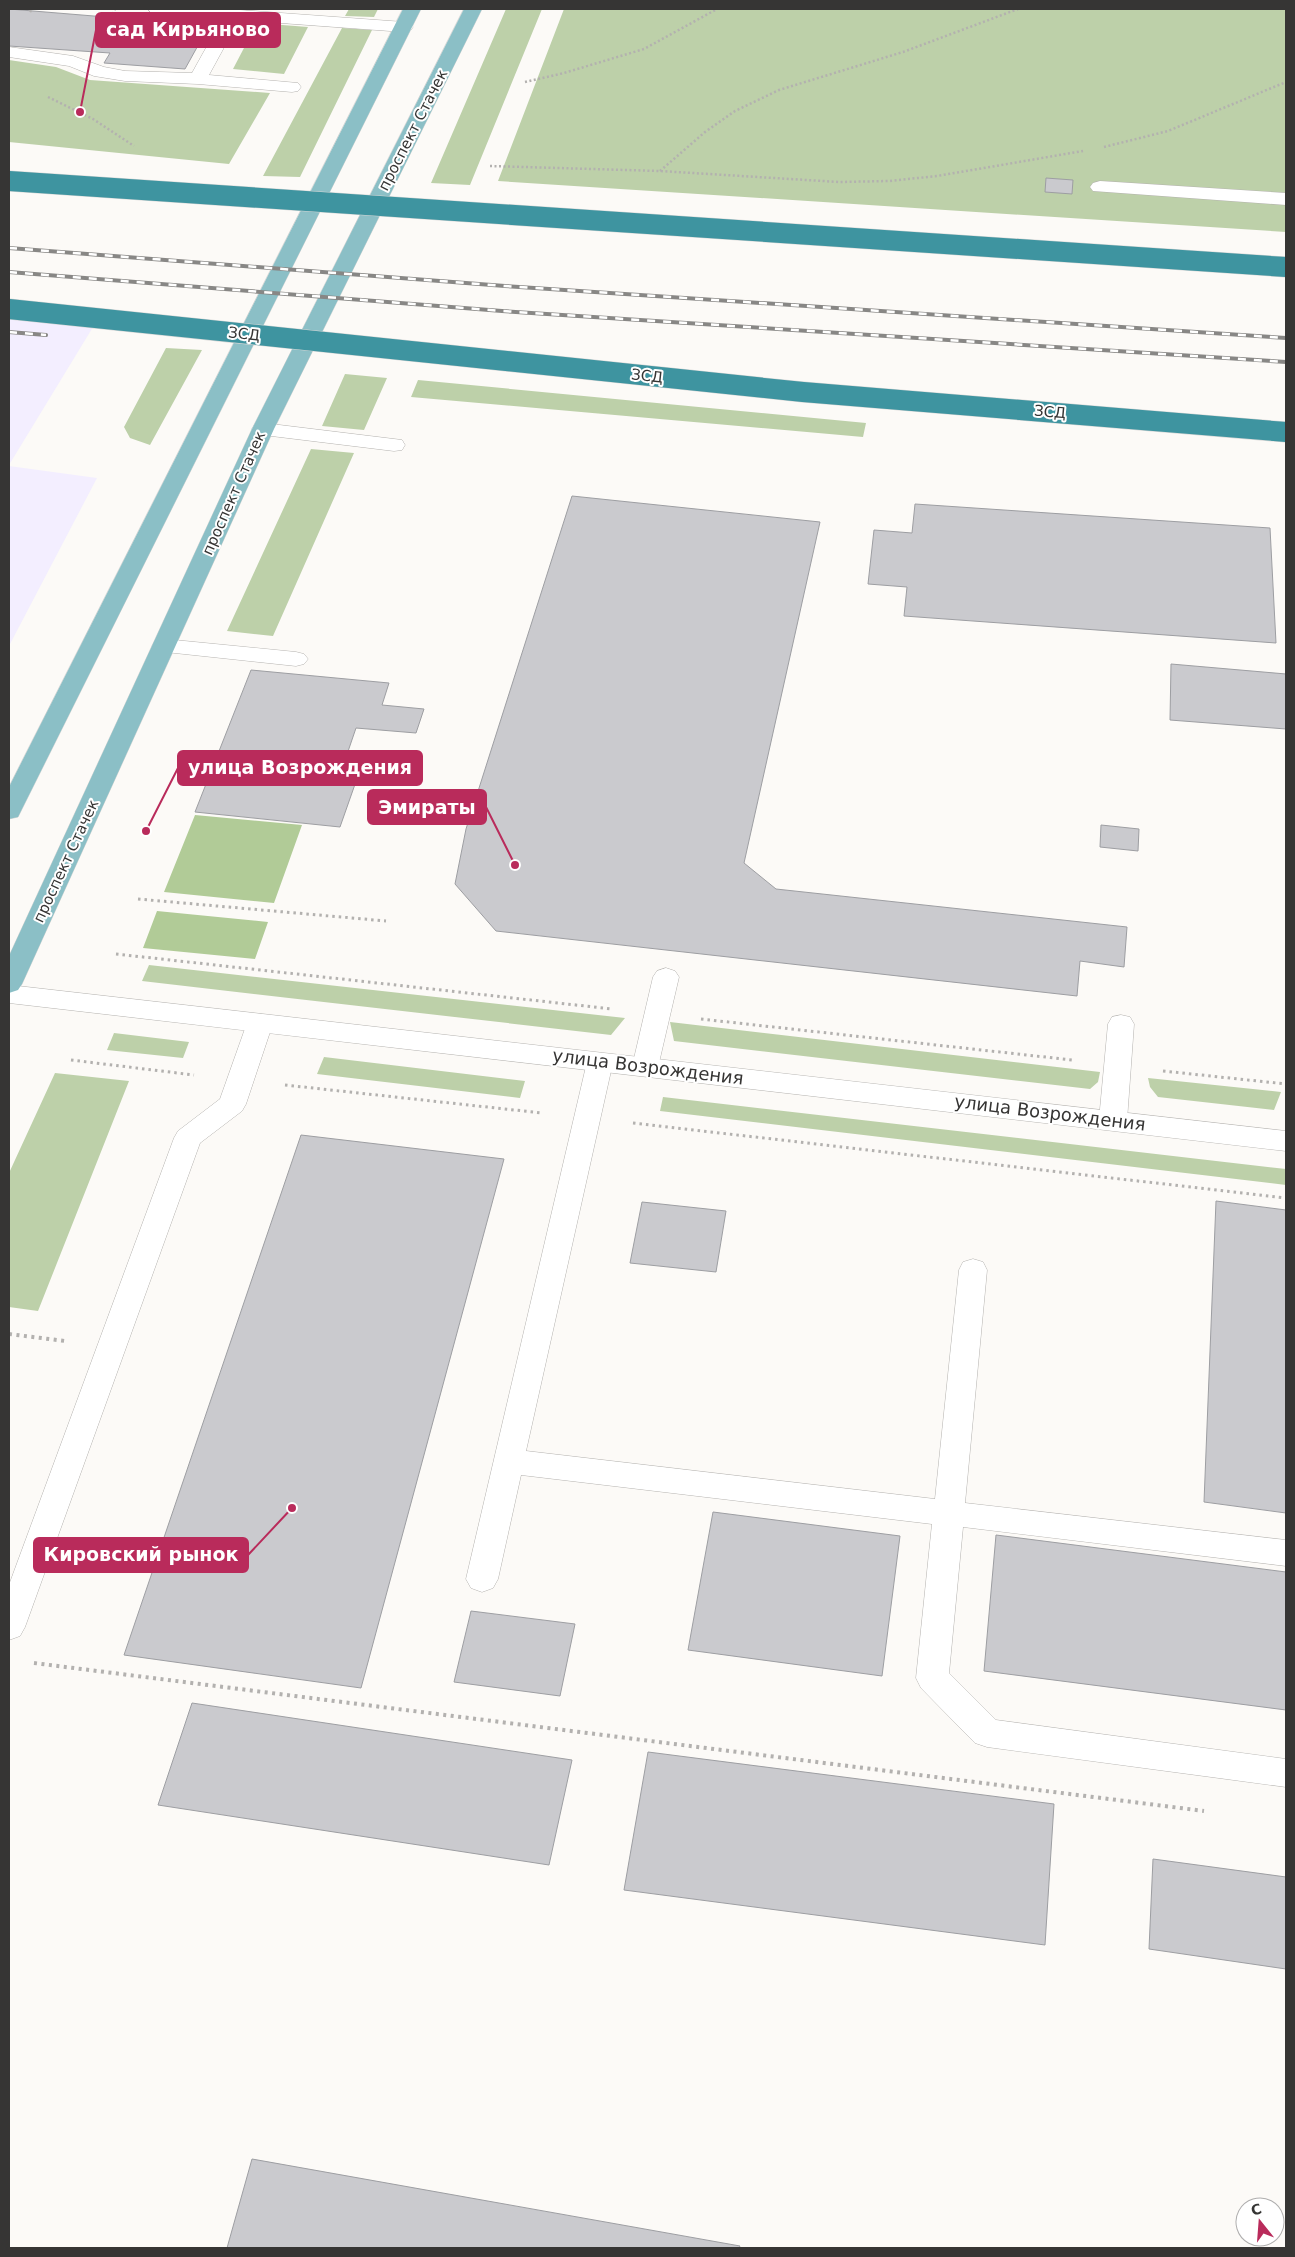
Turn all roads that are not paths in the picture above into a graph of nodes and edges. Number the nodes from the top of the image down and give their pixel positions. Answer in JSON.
{"nodes":[{"id":1,"x":157,"y":9,"type":"edge"},
{"id":2,"x":473,"y":9,"type":"edge"},
{"id":3,"x":233,"y":15,"type":"junction"},
{"id":4,"x":408,"y":18,"type":"edge"},
{"id":5,"x":9,"y":52,"type":"edge"},
{"id":6,"x":198,"y":79,"type":"junction"},
{"id":7,"x":292,"y":87,"type":"dead end"},
{"id":8,"x":9,"y":181,"type":"edge"},
{"id":9,"x":1100,"y":187,"type":"dead end"},
{"id":10,"x":1286,"y":199,"type":"edge"},
{"id":11,"x":1286,"y":267,"type":"edge"},
{"id":12,"x":9,"y":309,"type":"edge"},
{"id":13,"x":263,"y":428,"type":"junction"},
{"id":14,"x":1286,"y":432,"type":"edge"},
{"id":15,"x":394,"y":445,"type":"dead end"},
{"id":16,"x":164,"y":646,"type":"junction"},
{"id":17,"x":296,"y":659,"type":"dead end"},
{"id":18,"x":9,"y":812,"type":"edge"},
{"id":19,"x":666,"y":977,"type":"dead end"},
{"id":20,"x":9,"y":984,"type":"edge"},
{"id":21,"x":9,"y":994,"type":"edge"},
{"id":22,"x":260,"y":1023,"type":"junction"},
{"id":23,"x":1122,"y":1024,"type":"dead end"},
{"id":24,"x":600,"y":1062,"type":"junction"},
{"id":25,"x":645,"y":1067,"type":"junction"},
{"id":26,"x":1113,"y":1120,"type":"junction"},
{"id":27,"x":1286,"y":1141,"type":"edge"},
{"id":28,"x":973,"y":1270,"type":"dead end"},
{"id":29,"x":508,"y":1462,"type":"junction"},
{"id":30,"x":949,"y":1512,"type":"junction"},
{"id":31,"x":1286,"y":1553,"type":"edge"},
{"id":32,"x":482,"y":1579,"type":"dead end"},
{"id":33,"x":9,"y":1627,"type":"edge"},
{"id":34,"x":1286,"y":1773,"type":"edge"}],
"edges":[{"from":1,"to":3,"type":"street"},
{"from":2,"to":13,"type":"main road","name":"проспект Стачек"},
{"from":3,"to":4,"type":"street"},
{"from":3,"to":6,"type":"street"},
{"from":4,"to":18,"type":"main road"},
{"from":5,"to":6,"type":"street"},
{"from":6,"to":7,"type":"street"},
{"from":8,"to":11,"type":"highway","bridge":true},
{"from":9,"to":10,"type":"street"},
{"from":12,"to":14,"type":"highway","name":"ЗСД","bridge":true},
{"from":13,"to":15,"type":"street"},
{"from":13,"to":16,"type":"main road","name":"проспект Стачек"},
{"from":16,"to":17,"type":"street"},
{"from":16,"to":20,"type":"main road","name":"проспект Стачек"},
{"from":19,"to":25,"type":"street"},
{"from":21,"to":22,"type":"street","name":"улица Возрождения"},
{"from":22,"to":24,"type":"street","name":"улица Возрождения"},
{"from":22,"to":33,"type":"street"},
{"from":23,"to":26,"type":"street"},
{"from":24,"to":25,"type":"street","name":"улица Возрождения"},
{"from":24,"to":29,"type":"street"},
{"from":25,"to":26,"type":"street","name":"улица Возрождения"},
{"from":26,"to":27,"type":"street","name":"улица Возрождения"},
{"from":28,"to":30,"type":"street"},
{"from":29,"to":30,"type":"street"},
{"from":29,"to":32,"type":"street"},
{"from":30,"to":31,"type":"street"},
{"from":30,"to":34,"type":"street"}]}
